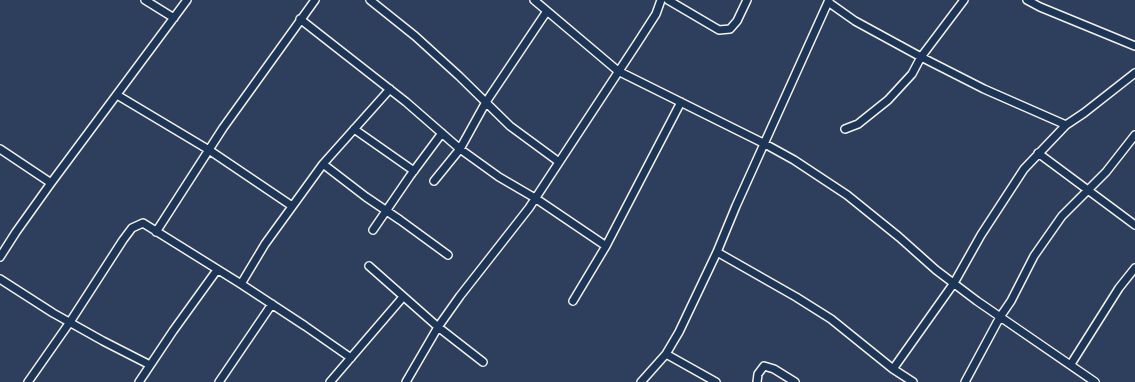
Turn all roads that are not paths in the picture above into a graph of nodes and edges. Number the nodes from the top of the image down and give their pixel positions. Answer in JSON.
{"nodes":[{"id":1,"x":144,"y":0,"type":"edge"},
{"id":2,"x":187,"y":0,"type":"edge"},
{"id":3,"x":315,"y":0,"type":"edge"},
{"id":4,"x":370,"y":0,"type":"edge"},
{"id":5,"x":534,"y":0,"type":"edge"},
{"id":6,"x":661,"y":0,"type":"edge"},
{"id":7,"x":668,"y":0,"type":"edge"},
{"id":8,"x":747,"y":0,"type":"edge"},
{"id":9,"x":964,"y":0,"type":"edge"},
{"id":10,"x":1027,"y":0,"type":"edge"},
{"id":11,"x":828,"y":1,"type":"edge"},
{"id":12,"x":547,"y":11,"type":"junction"},
{"id":13,"x":174,"y":18,"type":"junction"},
{"id":14,"x":300,"y":19,"type":"junction"},
{"id":15,"x":1135,"y":46,"type":"edge"},
{"id":16,"x":921,"y":57,"type":"junction"},
{"id":17,"x":618,"y":71,"type":"junction"},
{"id":18,"x":1135,"y":73,"type":"edge"},
{"id":19,"x":390,"y":89,"type":"junction"},
{"id":20,"x":117,"y":95,"type":"junction"},
{"id":21,"x":486,"y":102,"type":"junction"},
{"id":22,"x":681,"y":102,"type":"junction"},
{"id":23,"x":1066,"y":125,"type":"junction"},
{"id":24,"x":354,"y":129,"type":"junction"},
{"id":25,"x":845,"y":130,"type":"dead end"},
{"id":26,"x":442,"y":133,"type":"junction"},
{"id":27,"x":1135,"y":134,"type":"edge"},
{"id":28,"x":765,"y":144,"type":"junction"},
{"id":29,"x":0,"y":149,"type":"edge"},
{"id":30,"x":460,"y":149,"type":"junction"},
{"id":31,"x":209,"y":150,"type":"junction"},
{"id":32,"x":1038,"y":154,"type":"junction"},
{"id":33,"x":559,"y":162,"type":"junction"},
{"id":34,"x":323,"y":164,"type":"junction"},
{"id":35,"x":414,"y":171,"type":"junction"},
{"id":36,"x":434,"y":181,"type":"dead end"},
{"id":37,"x":51,"y":183,"type":"junction"},
{"id":38,"x":1088,"y":190,"type":"junction"},
{"id":39,"x":535,"y":198,"type":"junction"},
{"id":40,"x":292,"y":206,"type":"junction"},
{"id":41,"x":386,"y":210,"type":"junction"},
{"id":42,"x":1135,"y":225,"type":"edge"},
{"id":43,"x":373,"y":230,"type":"dead end"},
{"id":44,"x":156,"y":232,"type":"junction"},
{"id":45,"x":606,"y":246,"type":"junction"},
{"id":46,"x":717,"y":252,"type":"junction"},
{"id":47,"x":448,"y":255,"type":"dead end"},
{"id":48,"x":0,"y":257,"type":"edge"},
{"id":49,"x":369,"y":266,"type":"dead end"},
{"id":50,"x":1135,"y":268,"type":"edge"},
{"id":51,"x":217,"y":270,"type":"junction"},
{"id":52,"x":0,"y":278,"type":"edge"},
{"id":53,"x":954,"y":283,"type":"junction"},
{"id":54,"x":241,"y":284,"type":"junction"},
{"id":55,"x":403,"y":297,"type":"junction"},
{"id":56,"x":573,"y":302,"type":"dead end"},
{"id":57,"x":272,"y":304,"type":"junction"},
{"id":58,"x":1000,"y":317,"type":"junction"},
{"id":59,"x":70,"y":322,"type":"junction"},
{"id":60,"x":438,"y":327,"type":"junction"},
{"id":61,"x":666,"y":354,"type":"junction"},
{"id":62,"x":351,"y":358,"type":"junction"},
{"id":63,"x":483,"y":362,"type":"dead end"},
{"id":64,"x":1071,"y":364,"type":"junction"},
{"id":65,"x":150,"y":365,"type":"junction"},
{"id":66,"x":893,"y":369,"type":"junction"},
{"id":67,"x":1092,"y":381,"type":"edge"},
{"id":68,"x":28,"y":382,"type":"edge"},
{"id":69,"x":139,"y":382,"type":"edge"},
{"id":70,"x":219,"y":382,"type":"edge"},
{"id":71,"x":330,"y":382,"type":"edge"},
{"id":72,"x":406,"y":382,"type":"edge"},
{"id":73,"x":641,"y":382,"type":"edge"},
{"id":74,"x":716,"y":382,"type":"edge"},
{"id":75,"x":757,"y":382,"type":"edge"},
{"id":76,"x":795,"y":382,"type":"edge"},
{"id":77,"x":913,"y":382,"type":"edge"},
{"id":78,"x":965,"y":382,"type":"edge"}],
"edges":[{"from":1,"to":13,"type":"street"},
{"from":2,"to":13,"type":"street"},
{"from":3,"to":14,"type":"street"},
{"from":4,"to":21,"type":"street"},
{"from":5,"to":12,"type":"street"},
{"from":6,"to":17,"type":"street"},
{"from":7,"to":8,"type":"street"},
{"from":9,"to":16,"type":"street"},
{"from":10,"to":15,"type":"street"},
{"from":11,"to":16,"type":"street"},
{"from":11,"to":28,"type":"street"},
{"from":12,"to":17,"type":"street"},
{"from":12,"to":21,"type":"street"},
{"from":13,"to":20,"type":"street"},
{"from":14,"to":19,"type":"street"},
{"from":14,"to":31,"type":"street"},
{"from":16,"to":23,"type":"street"},
{"from":16,"to":25,"type":"street"},
{"from":17,"to":22,"type":"street"},
{"from":17,"to":33,"type":"street"},
{"from":18,"to":23,"type":"street"},
{"from":19,"to":24,"type":"street"},
{"from":19,"to":26,"type":"street"},
{"from":20,"to":31,"type":"street"},
{"from":20,"to":37,"type":"street"},
{"from":21,"to":30,"type":"street"},
{"from":21,"to":33,"type":"street"},
{"from":22,"to":28,"type":"street"},
{"from":22,"to":45,"type":"street"},
{"from":23,"to":32,"type":"street"},
{"from":24,"to":34,"type":"street"},
{"from":24,"to":35,"type":"street"},
{"from":26,"to":30,"type":"street"},
{"from":26,"to":35,"type":"street"},
{"from":27,"to":38,"type":"street"},
{"from":28,"to":46,"type":"street"},
{"from":28,"to":53,"type":"street"},
{"from":29,"to":37,"type":"street"},
{"from":30,"to":36,"type":"street"},
{"from":30,"to":39,"type":"street"},
{"from":31,"to":40,"type":"street"},
{"from":31,"to":44,"type":"street"},
{"from":32,"to":38,"type":"street"},
{"from":32,"to":53,"type":"street"},
{"from":33,"to":39,"type":"street"},
{"from":34,"to":40,"type":"street"},
{"from":34,"to":41,"type":"street"},
{"from":35,"to":41,"type":"street"},
{"from":37,"to":48,"type":"street"},
{"from":38,"to":42,"type":"street"},
{"from":38,"to":58,"type":"street"},
{"from":39,"to":45,"type":"street"},
{"from":39,"to":60,"type":"street"},
{"from":40,"to":54,"type":"street"},
{"from":41,"to":43,"type":"street"},
{"from":41,"to":47,"type":"street"},
{"from":44,"to":51,"type":"street"},
{"from":44,"to":59,"type":"street"},
{"from":45,"to":56,"type":"street"},
{"from":46,"to":61,"type":"street"},
{"from":46,"to":66,"type":"street"},
{"from":49,"to":55,"type":"street"},
{"from":50,"to":64,"type":"street"},
{"from":51,"to":54,"type":"street"},
{"from":51,"to":65,"type":"street"},
{"from":52,"to":59,"type":"street"},
{"from":53,"to":58,"type":"street"},
{"from":53,"to":66,"type":"street"},
{"from":54,"to":57,"type":"street"},
{"from":55,"to":60,"type":"street"},
{"from":55,"to":62,"type":"street"},
{"from":57,"to":62,"type":"street"},
{"from":57,"to":70,"type":"street"},
{"from":58,"to":64,"type":"street"},
{"from":58,"to":78,"type":"street"},
{"from":59,"to":65,"type":"street"},
{"from":59,"to":68,"type":"street"},
{"from":60,"to":63,"type":"street"},
{"from":60,"to":72,"type":"street"},
{"from":61,"to":73,"type":"street"},
{"from":61,"to":74,"type":"street"},
{"from":62,"to":71,"type":"street"},
{"from":64,"to":67,"type":"street"},
{"from":65,"to":69,"type":"street"},
{"from":66,"to":77,"type":"street"},
{"from":75,"to":76,"type":"street"}]}
